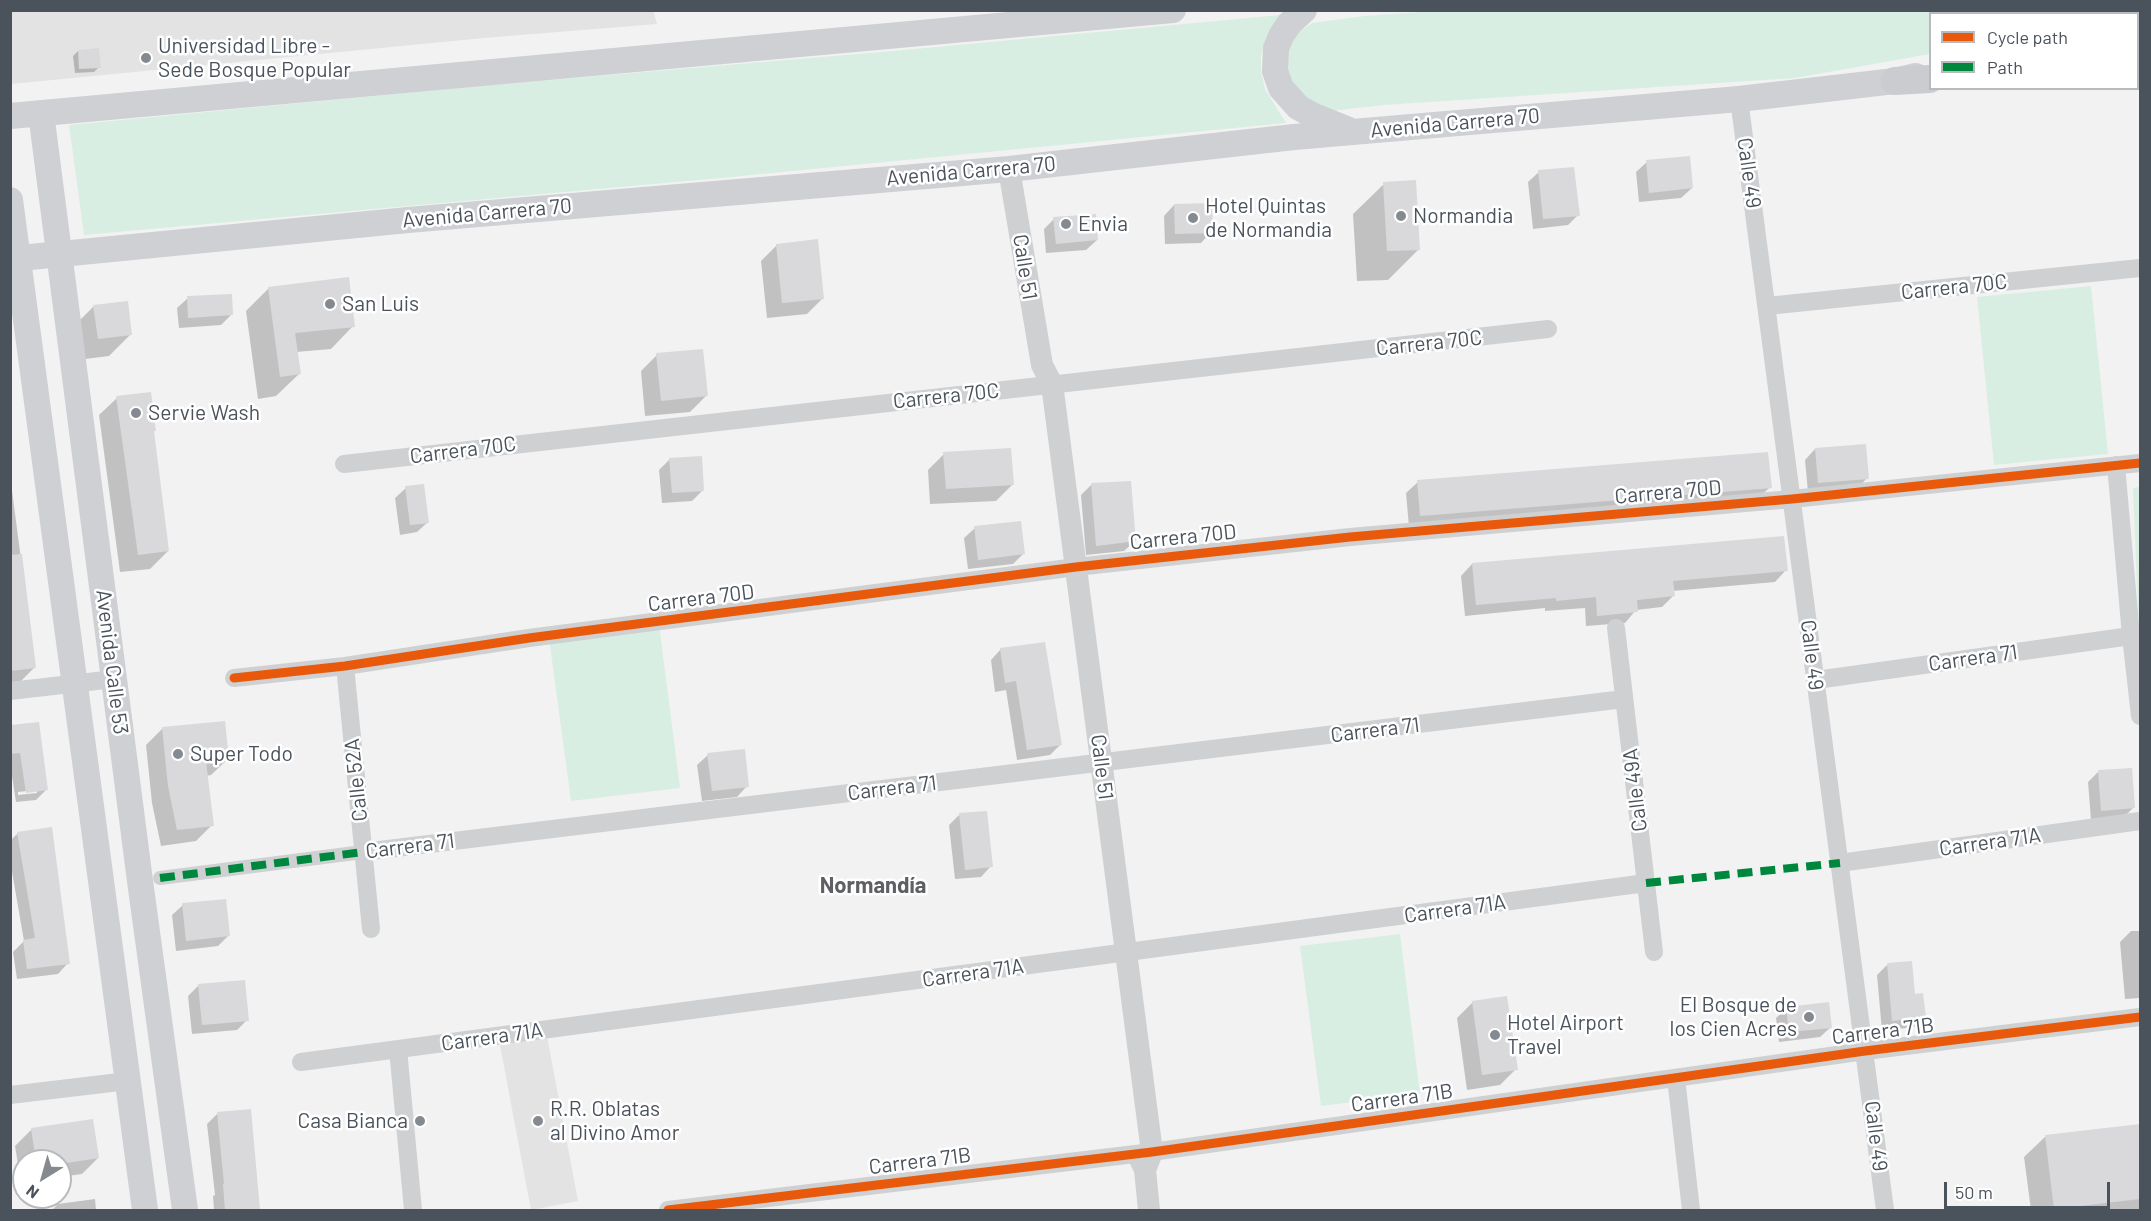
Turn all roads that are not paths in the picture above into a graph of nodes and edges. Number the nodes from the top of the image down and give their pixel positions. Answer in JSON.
{"nodes":[{"id":1,"x":1173,"y":10,"type":"edge"},
{"id":2,"x":1304,"y":10,"type":"edge"},
{"id":3,"x":1929,"y":73,"type":"edge"},
{"id":4,"x":1929,"y":79,"type":"edge"},
{"id":5,"x":1895,"y":81,"type":"junction"},
{"id":6,"x":1739,"y":99,"type":"junction"},
{"id":7,"x":41,"y":113,"type":"junction"},
{"id":8,"x":10,"y":116,"type":"edge"},
{"id":9,"x":1355,"y":132,"type":"junction"},
{"id":10,"x":1009,"y":169,"type":"junction"},
{"id":11,"x":10,"y":200,"type":"edge"},
{"id":12,"x":59,"y":254,"type":"junction"},
{"id":13,"x":14,"y":259,"type":"edge"},
{"id":14,"x":2140,"y":268,"type":"edge"},
{"id":15,"x":1767,"y":306,"type":"junction"},
{"id":16,"x":1548,"y":329,"type":"dead end"},
{"id":17,"x":1044,"y":378,"type":"junction"},
{"id":18,"x":2140,"y":463,"type":"edge"},
{"id":19,"x":344,"y":464,"type":"dead end"},
{"id":20,"x":2116,"y":465,"type":"junction"},
{"id":21,"x":1792,"y":499,"type":"junction"},
{"id":22,"x":1069,"y":568,"type":"junction"},
{"id":23,"x":1616,"y":628,"type":"dead end"},
{"id":24,"x":2131,"y":636,"type":"junction"},
{"id":25,"x":345,"y":666,"type":"junction"},
{"id":26,"x":234,"y":678,"type":"dead end"},
{"id":27,"x":114,"y":679,"type":"junction"},
{"id":28,"x":1816,"y":680,"type":"junction"},
{"id":29,"x":74,"y":683,"type":"junction"},
{"id":30,"x":10,"y":691,"type":"edge"},
{"id":31,"x":1624,"y":699,"type":"junction"},
{"id":32,"x":2140,"y":716,"type":"edge"},
{"id":33,"x":1094,"y":764,"type":"junction"},
{"id":34,"x":2140,"y":821,"type":"edge"},
{"id":35,"x":363,"y":852,"type":"junction"},
{"id":36,"x":1840,"y":863,"type":"junction"},
{"id":37,"x":160,"y":878,"type":"dead end"},
{"id":38,"x":1646,"y":883,"type":"junction"},
{"id":39,"x":371,"y":929,"type":"dead end"},
{"id":40,"x":1654,"y":952,"type":"dead end"},
{"id":41,"x":1119,"y":954,"type":"junction"},
{"id":42,"x":2140,"y":1017,"type":"edge"},
{"id":43,"x":398,"y":1050,"type":"junction"},
{"id":44,"x":1864,"y":1051,"type":"junction"},
{"id":45,"x":301,"y":1062,"type":"dead end"},
{"id":46,"x":1676,"y":1078,"type":"junction"},
{"id":47,"x":128,"y":1081,"type":"junction"},
{"id":48,"x":10,"y":1095,"type":"edge"},
{"id":49,"x":1145,"y":1159,"type":"junction"},
{"id":50,"x":145,"y":1210,"type":"edge"},
{"id":51,"x":185,"y":1210,"type":"edge"},
{"id":52,"x":413,"y":1210,"type":"edge"},
{"id":53,"x":668,"y":1210,"type":"edge"},
{"id":54,"x":1149,"y":1210,"type":"edge"},
{"id":55,"x":1692,"y":1210,"type":"edge"},
{"id":56,"x":1886,"y":1210,"type":"edge"}],
"edges":[{"from":1,"to":7,"type":"main road"},
{"from":2,"to":9,"type":"main road"},
{"from":3,"to":5,"type":"main road","name":"Avenida Carrera 70"},
{"from":4,"to":5,"type":"main road"},
{"from":5,"to":6,"type":"main road","name":"Avenida Carrera 70"},
{"from":6,"to":9,"type":"main road","name":"Avenida Carrera 70"},
{"from":6,"to":15,"type":"street","name":"Calle 49"},
{"from":7,"to":8,"type":"main road"},
{"from":7,"to":12,"type":"main road","name":"Avenida Calle 53"},
{"from":9,"to":10,"type":"main road","name":"Avenida Carrera 70"},
{"from":10,"to":12,"type":"main road","name":"Avenida Carrera 70"},
{"from":10,"to":17,"type":"street","name":"Calle 51"},
{"from":11,"to":13,"type":"main road","name":"Avenida Calle 53"},
{"from":12,"to":13,"type":"main road","name":"Avenida Carrera 70"},
{"from":12,"to":27,"type":"main road","name":"Avenida Calle 53"},
{"from":13,"to":29,"type":"main road","name":"Avenida Calle 53"},
{"from":14,"to":15,"type":"street","name":"Carrera 70C"},
{"from":15,"to":21,"type":"street","name":"Calle 49"},
{"from":16,"to":17,"type":"street","name":"Carrera 70C"},
{"from":17,"to":19,"type":"street","name":"Carrera 70C"},
{"from":17,"to":22,"type":"street","name":"Calle 51"},
{"from":18,"to":20,"type":"street","name":"Carrera 70D"},
{"from":20,"to":21,"type":"street","name":"Carrera 70D"},
{"from":20,"to":24,"type":"street"},
{"from":21,"to":22,"type":"street","name":"Carrera 70D"},
{"from":21,"to":28,"type":"street","name":"Calle 49"},
{"from":22,"to":25,"type":"street","name":"Carrera 70D"},
{"from":22,"to":33,"type":"street","name":"Calle 51"},
{"from":23,"to":31,"type":"street","name":"Calle 49A"},
{"from":24,"to":28,"type":"street","name":"Carrera 71"},
{"from":24,"to":32,"type":"street"},
{"from":25,"to":26,"type":"street","name":"Carrera 70D"},
{"from":25,"to":35,"type":"street","name":"Calle 52A"},
{"from":27,"to":29,"type":"street"},
{"from":27,"to":51,"type":"main road","name":"Avenida Calle 53"},
{"from":28,"to":36,"type":"street","name":"Calle 49"},
{"from":29,"to":30,"type":"street"},
{"from":29,"to":47,"type":"main road","name":"Avenida Calle 53"},
{"from":31,"to":33,"type":"street","name":"Carrera 71"},
{"from":31,"to":38,"type":"street","name":"Calle 49A"},
{"from":33,"to":35,"type":"street","name":"Carrera 71"},
{"from":33,"to":41,"type":"street","name":"Calle 51"},
{"from":34,"to":36,"type":"street","name":"Carrera 71A"},
{"from":35,"to":37,"type":"street","name":"Carrera 71"},
{"from":35,"to":39,"type":"street","name":"Calle 52A"},
{"from":36,"to":44,"type":"street","name":"Calle 49"},
{"from":38,"to":40,"type":"street","name":"Calle 49A"},
{"from":38,"to":41,"type":"street","name":"Carrera 71A"},
{"from":41,"to":43,"type":"street","name":"Carrera 71A"},
{"from":41,"to":49,"type":"street","name":"Calle 51"},
{"from":42,"to":44,"type":"street","name":"Carrera 71B"},
{"from":43,"to":45,"type":"street","name":"Carrera 71A"},
{"from":43,"to":52,"type":"street"},
{"from":44,"to":46,"type":"street","name":"Carrera 71B"},
{"from":44,"to":56,"type":"street","name":"Calle 49"},
{"from":46,"to":49,"type":"street","name":"Carrera 71B"},
{"from":46,"to":55,"type":"street"},
{"from":47,"to":48,"type":"street"},
{"from":47,"to":50,"type":"main road","name":"Avenida Calle 53"},
{"from":49,"to":53,"type":"street","name":"Carrera 71B"},
{"from":49,"to":54,"type":"street","name":"Calle 51"}]}
